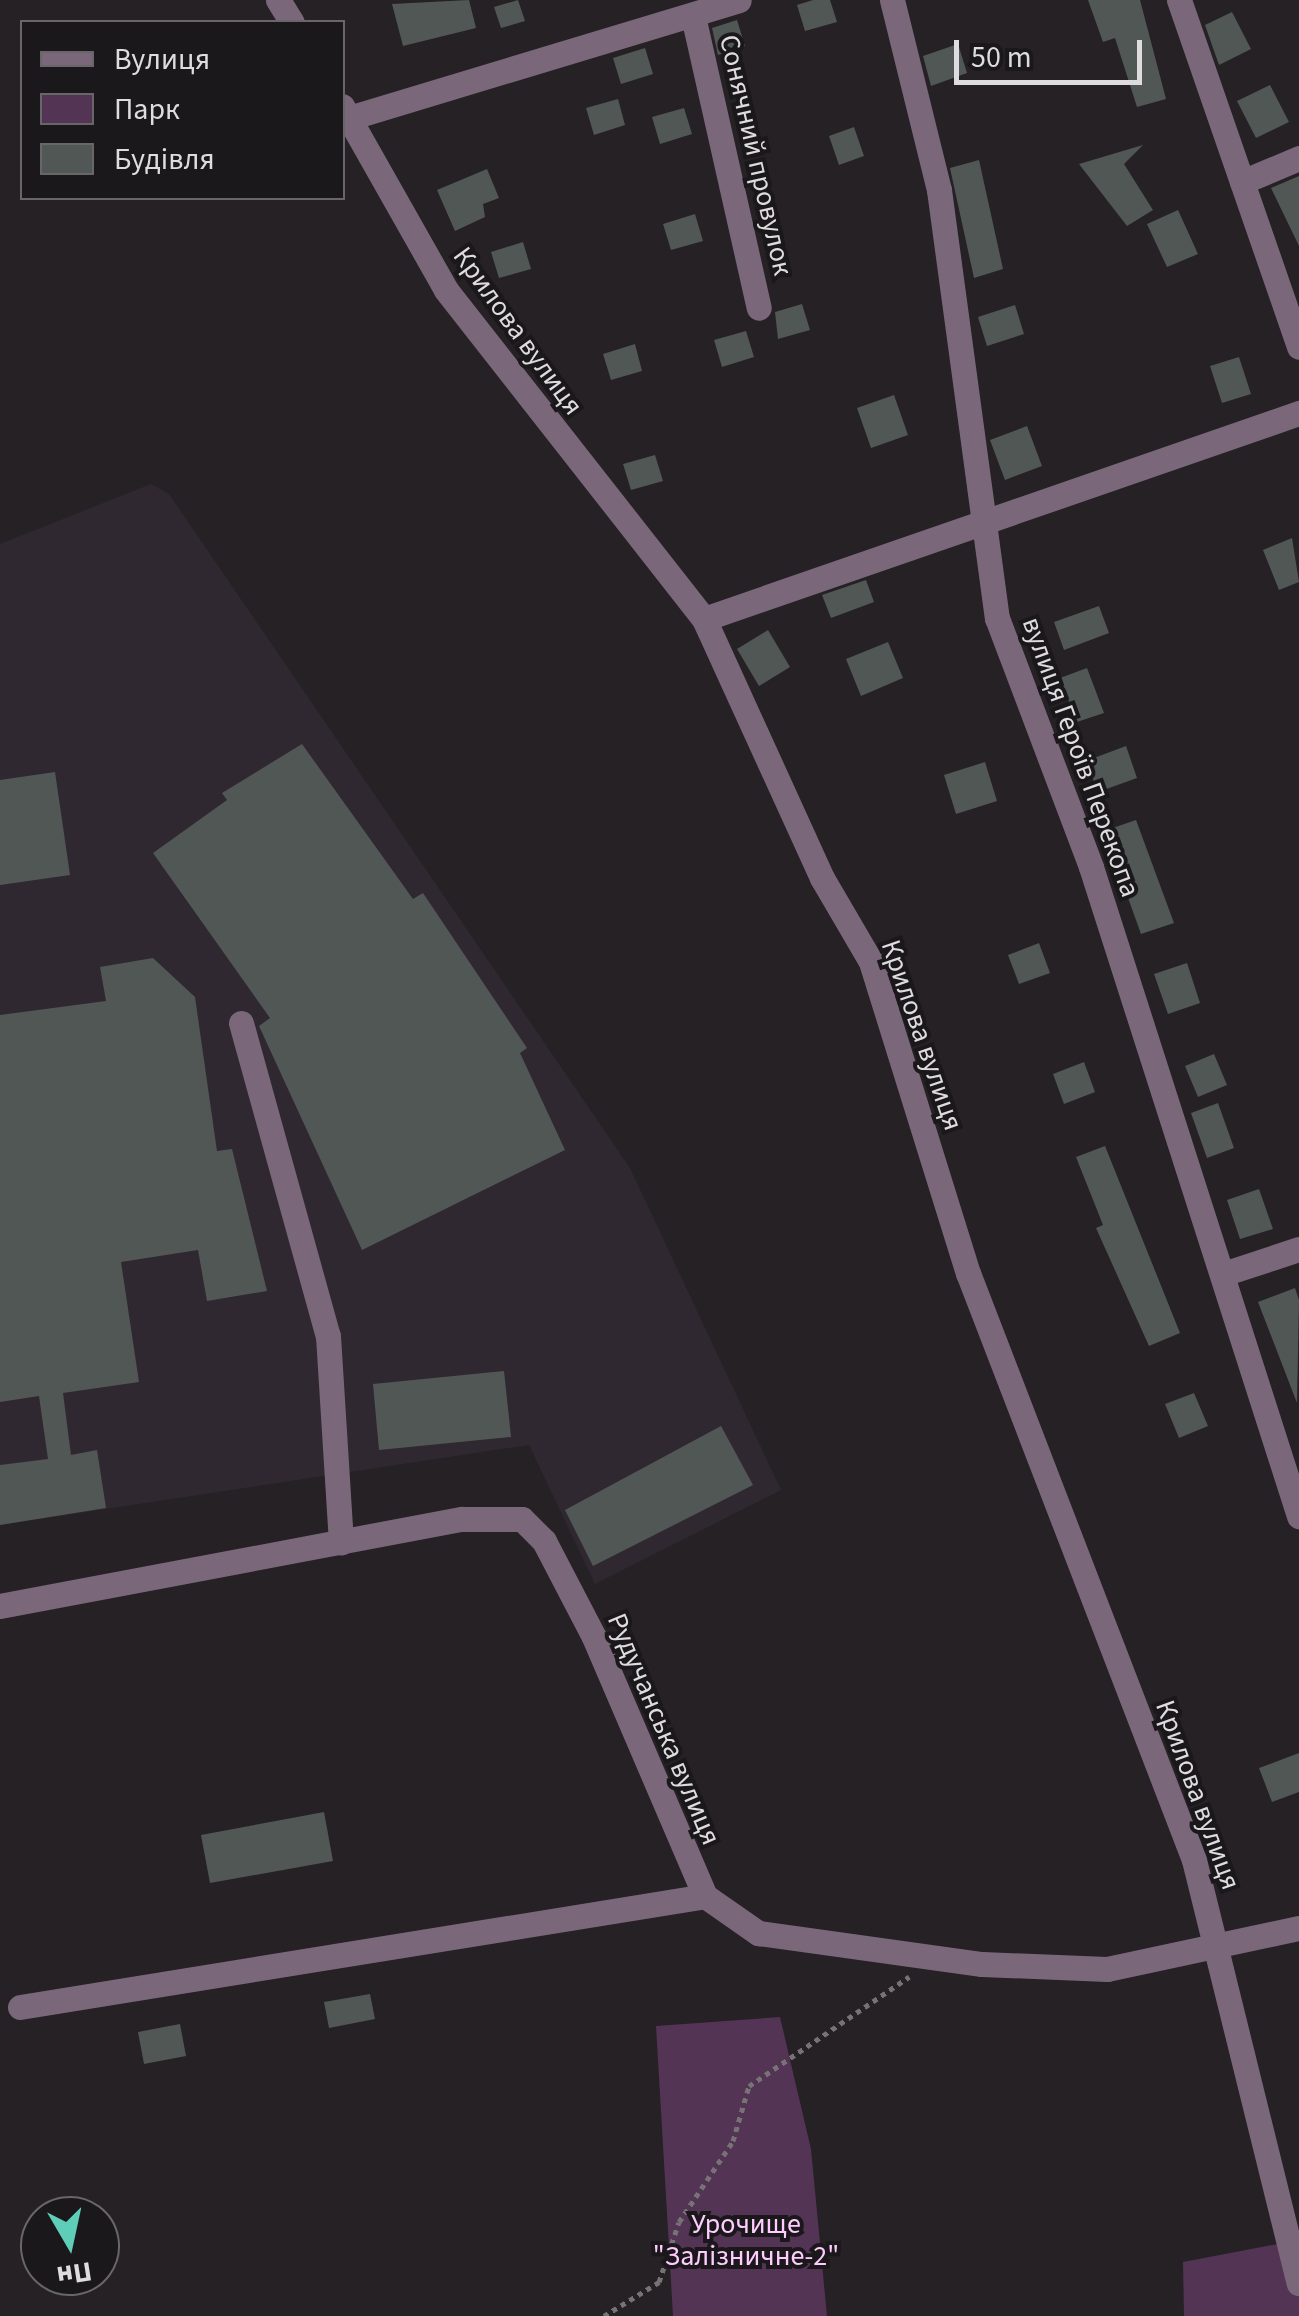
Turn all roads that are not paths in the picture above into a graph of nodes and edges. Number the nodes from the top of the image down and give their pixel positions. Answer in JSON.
{"nodes":[{"id":1,"x":739,"y":0,"type":"edge"},
{"id":2,"x":892,"y":0,"type":"edge"},
{"id":3,"x":1179,"y":0,"type":"edge"},
{"id":4,"x":693,"y":16,"type":"junction"},
{"id":5,"x":346,"y":112,"type":"edge"},
{"id":6,"x":1299,"y":158,"type":"edge"},
{"id":7,"x":1242,"y":182,"type":"junction"},
{"id":8,"x":760,"y":308,"type":"dead end"},
{"id":9,"x":1299,"y":347,"type":"edge"},
{"id":10,"x":1299,"y":412,"type":"edge"},
{"id":11,"x":986,"y":520,"type":"junction"},
{"id":12,"x":704,"y":620,"type":"junction"},
{"id":13,"x":242,"y":1023,"type":"dead end"},
{"id":14,"x":1299,"y":1250,"type":"edge"},
{"id":15,"x":1226,"y":1273,"type":"junction"},
{"id":16,"x":1299,"y":1516,"type":"edge"},
{"id":17,"x":341,"y":1543,"type":"junction"},
{"id":18,"x":0,"y":1606,"type":"edge"},
{"id":19,"x":705,"y":1896,"type":"junction"},
{"id":20,"x":1299,"y":1928,"type":"edge"},
{"id":21,"x":1220,"y":1949,"type":"junction"},
{"id":22,"x":20,"y":2007,"type":"dead end"},
{"id":23,"x":1299,"y":2283,"type":"edge"}],
"edges":[{"from":1,"to":4,"type":"street"},
{"from":2,"to":11,"type":"street","name":"вулиця Героїв Перекопа"},
{"from":3,"to":7,"type":"street"},
{"from":4,"to":5,"type":"street"},
{"from":4,"to":8,"type":"street","name":"Сонячний провулок"},
{"from":5,"to":12,"type":"street","name":"Крилова вулиця"},
{"from":6,"to":7,"type":"street"},
{"from":7,"to":9,"type":"street"},
{"from":10,"to":11,"type":"street"},
{"from":11,"to":12,"type":"street"},
{"from":11,"to":15,"type":"street","name":"вулиця Героїв Перекопа"},
{"from":12,"to":21,"type":"street","name":"Крилова вулиця"},
{"from":13,"to":17,"type":"street"},
{"from":14,"to":15,"type":"street"},
{"from":15,"to":16,"type":"street","name":"вулиця Героїв Перекопа"},
{"from":17,"to":18,"type":"street","name":"Рудучанська вулиця"},
{"from":17,"to":19,"type":"street","name":"Рудучанська вулиця"},
{"from":19,"to":21,"type":"street"},
{"from":19,"to":22,"type":"street"},
{"from":20,"to":21,"type":"street"},
{"from":21,"to":23,"type":"street","name":"Крилова вулиця"}]}
